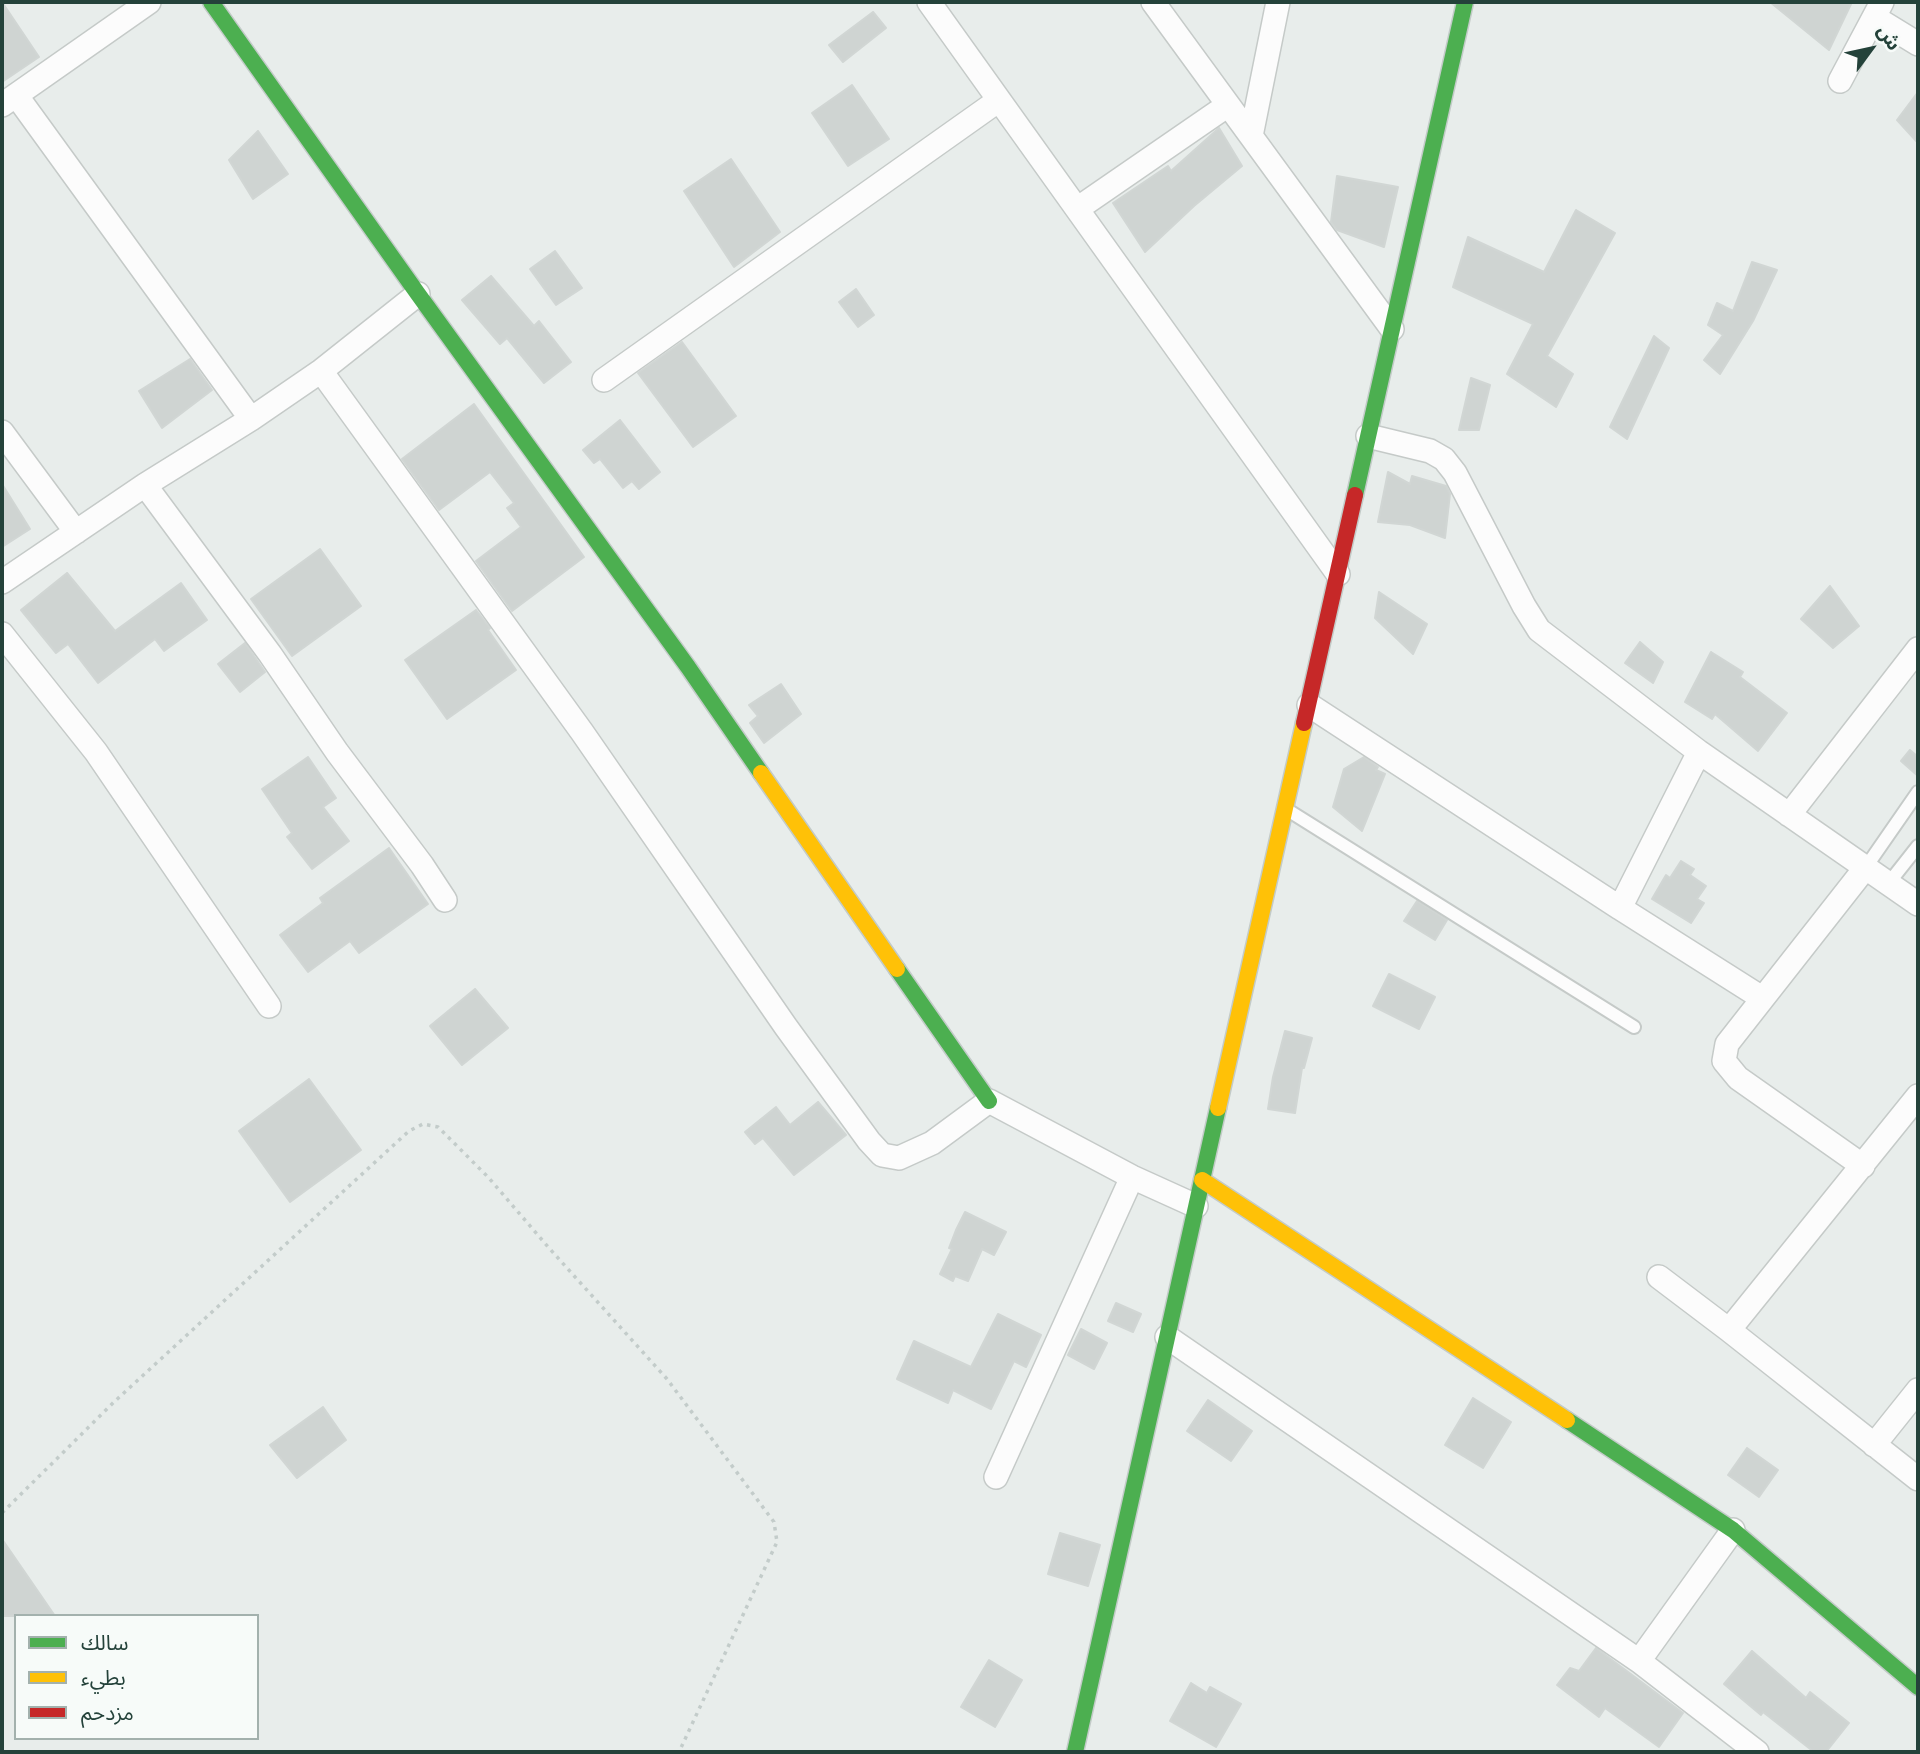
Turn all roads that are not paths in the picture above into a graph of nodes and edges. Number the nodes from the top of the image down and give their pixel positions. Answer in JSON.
{"nodes":[{"id":1,"x":149,"y":2,"type":"edge"},
{"id":2,"x":211,"y":2,"type":"edge"},
{"id":3,"x":929,"y":2,"type":"edge"},
{"id":4,"x":1153,"y":2,"type":"edge"},
{"id":5,"x":1279,"y":2,"type":"edge"},
{"id":6,"x":1465,"y":2,"type":"edge"},
{"id":7,"x":1878,"y":9,"type":"edge"},
{"id":8,"x":1918,"y":44,"type":"edge"},
{"id":9,"x":1840,"y":81,"type":"dead end"},
{"id":10,"x":9,"y":100,"type":"edge"},
{"id":11,"x":999,"y":100,"type":"junction"},
{"id":12,"x":1228,"y":105,"type":"junction"},
{"id":13,"x":1251,"y":136,"type":"junction"},
{"id":14,"x":1077,"y":209,"type":"junction"},
{"id":15,"x":418,"y":294,"type":"junction"},
{"id":16,"x":1392,"y":329,"type":"junction"},
{"id":17,"x":321,"y":371,"type":"junction"},
{"id":18,"x":604,"y":380,"type":"dead end"},
{"id":19,"x":251,"y":419,"type":"junction"},
{"id":20,"x":2,"y":432,"type":"edge"},
{"id":21,"x":1368,"y":436,"type":"junction"},
{"id":22,"x":145,"y":485,"type":"junction"},
{"id":23,"x":76,"y":532,"type":"junction"},
{"id":24,"x":1338,"y":574,"type":"junction"},
{"id":25,"x":2,"y":582,"type":"edge"},
{"id":26,"x":2,"y":634,"type":"edge"},
{"id":27,"x":1918,"y":649,"type":"edge"},
{"id":28,"x":1309,"y":705,"type":"junction"},
{"id":29,"x":1699,"y":752,"type":"junction"},
{"id":30,"x":1918,"y":792,"type":"edge"},
{"id":31,"x":1286,"y":809,"type":"junction"},
{"id":32,"x":1789,"y":815,"type":"junction"},
{"id":33,"x":1918,"y":846,"type":"edge"},
{"id":34,"x":1866,"y":867,"type":"junction"},
{"id":35,"x":1888,"y":884,"type":"junction"},
{"id":36,"x":445,"y":900,"type":"dead end"},
{"id":37,"x":1918,"y":904,"type":"edge"},
{"id":38,"x":1620,"y":908,"type":"junction"},
{"id":39,"x":1762,"y":998,"type":"junction"},
{"id":40,"x":269,"y":1006,"type":"dead end"},
{"id":41,"x":1634,"y":1027,"type":"dead end"},
{"id":42,"x":1918,"y":1096,"type":"edge"},
{"id":43,"x":989,"y":1101,"type":"junction"},
{"id":44,"x":1863,"y":1166,"type":"junction"},
{"id":45,"x":1132,"y":1177,"type":"junction"},
{"id":46,"x":1202,"y":1180,"type":"junction"},
{"id":47,"x":1196,"y":1206,"type":"junction"},
{"id":48,"x":1659,"y":1277,"type":"dead end"},
{"id":49,"x":1729,"y":1330,"type":"junction"},
{"id":50,"x":1167,"y":1337,"type":"junction"},
{"id":51,"x":1918,"y":1390,"type":"edge"},
{"id":52,"x":1874,"y":1445,"type":"junction"},
{"id":53,"x":996,"y":1477,"type":"dead end"},
{"id":54,"x":1918,"y":1479,"type":"edge"},
{"id":55,"x":1733,"y":1530,"type":"junction"},
{"id":56,"x":1639,"y":1661,"type":"junction"},
{"id":57,"x":1918,"y":1687,"type":"edge"},
{"id":58,"x":1077,"y":1751,"type":"edge"},
{"id":59,"x":1758,"y":1752,"type":"edge"}],
"edges":[{"from":1,"to":10,"type":"street"},
{"from":2,"to":15,"type":"street"},
{"from":3,"to":11,"type":"street"},
{"from":4,"to":12,"type":"street"},
{"from":5,"to":13,"type":"street"},
{"from":6,"to":16,"type":"street"},
{"from":7,"to":8,"type":"street"},
{"from":7,"to":9,"type":"street"},
{"from":10,"to":19,"type":"street"},
{"from":11,"to":14,"type":"street"},
{"from":11,"to":18,"type":"street"},
{"from":12,"to":13,"type":"street"},
{"from":12,"to":14,"type":"street"},
{"from":13,"to":16,"type":"street"},
{"from":14,"to":24,"type":"street"},
{"from":15,"to":17,"type":"street"},
{"from":15,"to":43,"type":"street"},
{"from":16,"to":21,"type":"street"},
{"from":17,"to":19,"type":"street"},
{"from":17,"to":43,"type":"street"},
{"from":19,"to":22,"type":"street"},
{"from":20,"to":23,"type":"street"},
{"from":21,"to":24,"type":"street"},
{"from":21,"to":29,"type":"street"},
{"from":22,"to":23,"type":"street"},
{"from":22,"to":36,"type":"street"},
{"from":23,"to":25,"type":"street"},
{"from":24,"to":28,"type":"street"},
{"from":26,"to":40,"type":"street"},
{"from":27,"to":32,"type":"street"},
{"from":28,"to":31,"type":"street"},
{"from":28,"to":38,"type":"street"},
{"from":29,"to":32,"type":"street"},
{"from":29,"to":38,"type":"street"},
{"from":30,"to":34,"type":"lane"},
{"from":31,"to":41,"type":"lane"},
{"from":31,"to":46,"type":"street"},
{"from":32,"to":34,"type":"street"},
{"from":33,"to":35,"type":"lane"},
{"from":34,"to":35,"type":"street"},
{"from":34,"to":39,"type":"street"},
{"from":35,"to":37,"type":"street"},
{"from":38,"to":39,"type":"street"},
{"from":39,"to":44,"type":"street"},
{"from":42,"to":44,"type":"street"},
{"from":43,"to":45,"type":"street"},
{"from":44,"to":49,"type":"street"},
{"from":45,"to":47,"type":"street"},
{"from":45,"to":53,"type":"street"},
{"from":46,"to":47,"type":"street"},
{"from":46,"to":55,"type":"street"},
{"from":47,"to":50,"type":"street"},
{"from":48,"to":49,"type":"street"},
{"from":49,"to":52,"type":"street"},
{"from":50,"to":56,"type":"street"},
{"from":50,"to":58,"type":"street"},
{"from":51,"to":52,"type":"street"},
{"from":52,"to":54,"type":"street"},
{"from":55,"to":56,"type":"street"},
{"from":55,"to":57,"type":"street"},
{"from":56,"to":59,"type":"street"}]}
